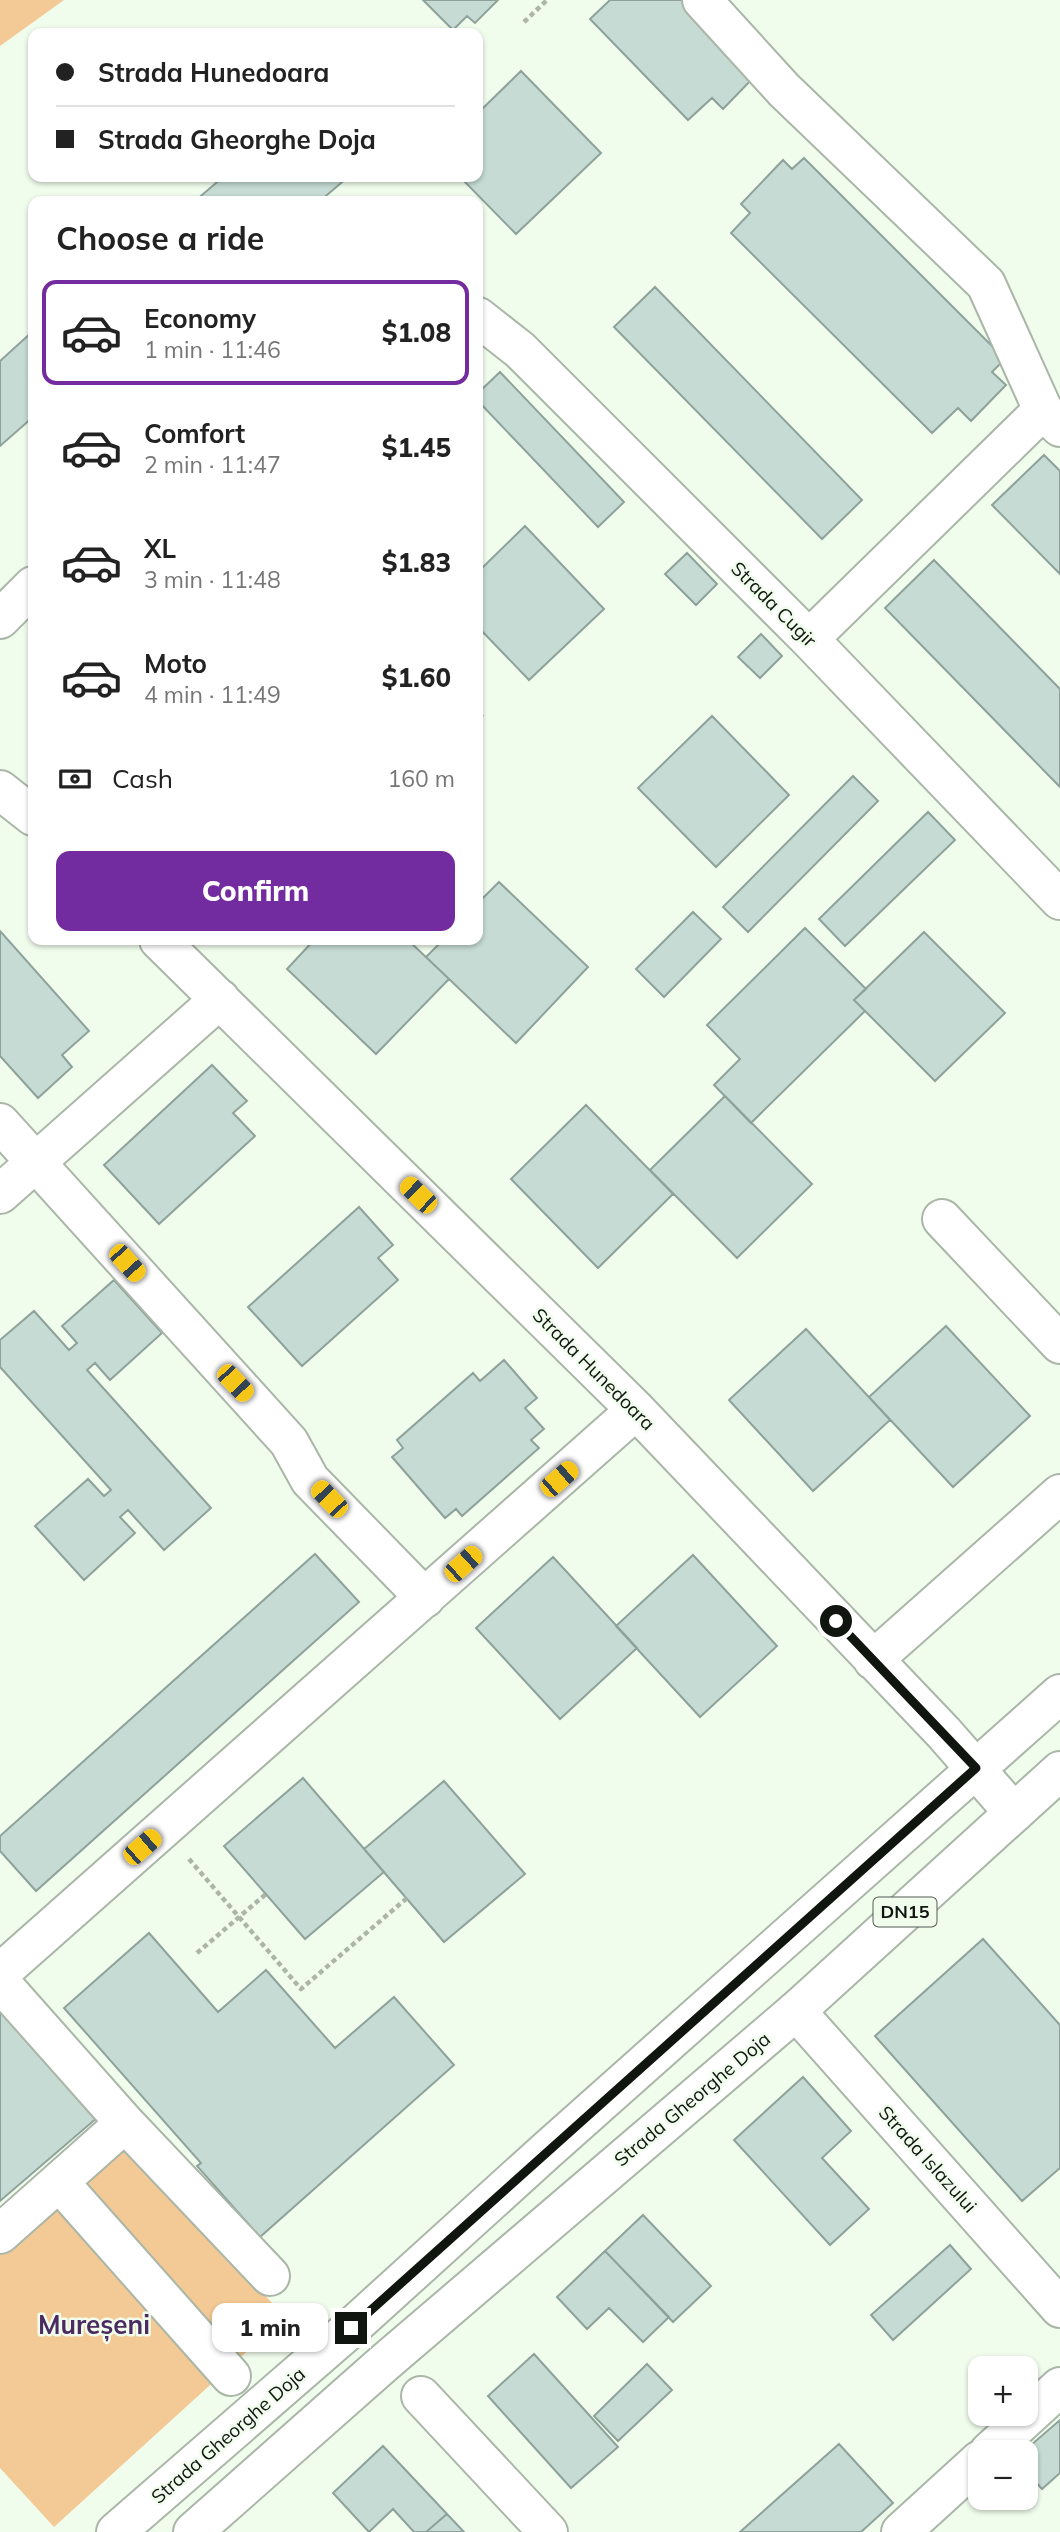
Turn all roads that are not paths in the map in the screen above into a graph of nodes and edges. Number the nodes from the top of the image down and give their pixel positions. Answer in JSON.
{"nodes":[{"id":1,"x":702,"y":0,"type":"edge"},
{"id":2,"x":483,"y":321,"type":"edge"},
{"id":3,"x":1051,"y":418,"type":"edge"},
{"id":4,"x":28,"y":591,"type":"edge"},
{"id":5,"x":0,"y":619,"type":"edge"},
{"id":6,"x":809,"y":639,"type":"junction"},
{"id":7,"x":0,"y":790,"type":"edge"},
{"id":8,"x":28,"y":812,"type":"edge"},
{"id":9,"x":1060,"y":900,"type":"edge"},
{"id":10,"x":164,"y":945,"type":"edge"},
{"id":11,"x":220,"y":999,"type":"junction"},
{"id":12,"x":0,"y":1123,"type":"edge"},
{"id":13,"x":36,"y":1164,"type":"junction"},
{"id":14,"x":0,"y":1194,"type":"edge"},
{"id":15,"x":942,"y":1219,"type":"dead end"},
{"id":16,"x":1060,"y":1344,"type":"edge"},
{"id":17,"x":636,"y":1410,"type":"junction"},
{"id":18,"x":1060,"y":1494,"type":"edge"},
{"id":19,"x":425,"y":1598,"type":"junction"},
{"id":20,"x":873,"y":1660,"type":"junction"},
{"id":21,"x":1060,"y":1694,"type":"edge"},
{"id":22,"x":976,"y":1768,"type":"junction"},
{"id":23,"x":1060,"y":1771,"type":"edge"},
{"id":24,"x":1014,"y":1813,"type":"junction"},
{"id":25,"x":2,"y":1970,"type":"edge"},
{"id":26,"x":796,"y":2011,"type":"junction"},
{"id":27,"x":125,"y":2123,"type":"junction"},
{"id":28,"x":59,"y":2182,"type":"junction"},
{"id":29,"x":0,"y":2234,"type":"edge"},
{"id":30,"x":270,"y":2276,"type":"dead end"},
{"id":31,"x":1060,"y":2308,"type":"edge"},
{"id":32,"x":231,"y":2376,"type":"dead end"},
{"id":33,"x":1060,"y":2387,"type":"edge"},
{"id":34,"x":421,"y":2396,"type":"dead end"},
{"id":35,"x":1002,"y":2440,"type":"edge"},
{"id":36,"x":968,"y":2471,"type":"edge"},
{"id":37,"x":116,"y":2532,"type":"edge"},
{"id":38,"x":193,"y":2532,"type":"edge"},
{"id":39,"x":548,"y":2532,"type":"edge"},
{"id":40,"x":901,"y":2532,"type":"edge"}],
"edges":[{"from":1,"to":3,"type":"street"},
{"from":2,"to":6,"type":"street","name":"Strada Cugir"},
{"from":3,"to":6,"type":"street"},
{"from":4,"to":5,"type":"street"},
{"from":6,"to":9,"type":"street","name":"Strada Cugir"},
{"from":7,"to":8,"type":"street"},
{"from":10,"to":11,"type":"street","name":"Strada Hunedoara"},
{"from":11,"to":13,"type":"street"},
{"from":11,"to":17,"type":"street","name":"Strada Hunedoara"},
{"from":12,"to":13,"type":"street"},
{"from":13,"to":14,"type":"street"},
{"from":13,"to":19,"type":"street"},
{"from":15,"to":16,"type":"street"},
{"from":17,"to":19,"type":"street"},
{"from":17,"to":20,"type":"street","name":"Strada Hunedoara"},
{"from":18,"to":20,"type":"street"},
{"from":19,"to":25,"type":"street"},
{"from":20,"to":22,"type":"street","name":"Strada Hunedoara"},
{"from":21,"to":22,"type":"street","name":"Strada Gheorghe Doja","number":"DN15"},
{"from":22,"to":24,"type":"street","name":"Strada Hunedoara"},
{"from":22,"to":37,"type":"street","name":"Strada Gheorghe Doja","number":"DN15"},
{"from":23,"to":24,"type":"street","name":"Strada Gheorghe Doja","number":"DN15"},
{"from":24,"to":26,"type":"street","name":"Strada Gheorghe Doja","number":"DN15"},
{"from":25,"to":27,"type":"street"},
{"from":26,"to":31,"type":"street","name":"Strada Islazului"},
{"from":26,"to":38,"type":"street","name":"Strada Gheorghe Doja","number":"DN15"},
{"from":27,"to":28,"type":"street"},
{"from":27,"to":30,"type":"street"},
{"from":28,"to":29,"type":"street"},
{"from":28,"to":32,"type":"street"},
{"from":33,"to":35,"type":"street"},
{"from":34,"to":39,"type":"street"},
{"from":36,"to":40,"type":"street"}]}
